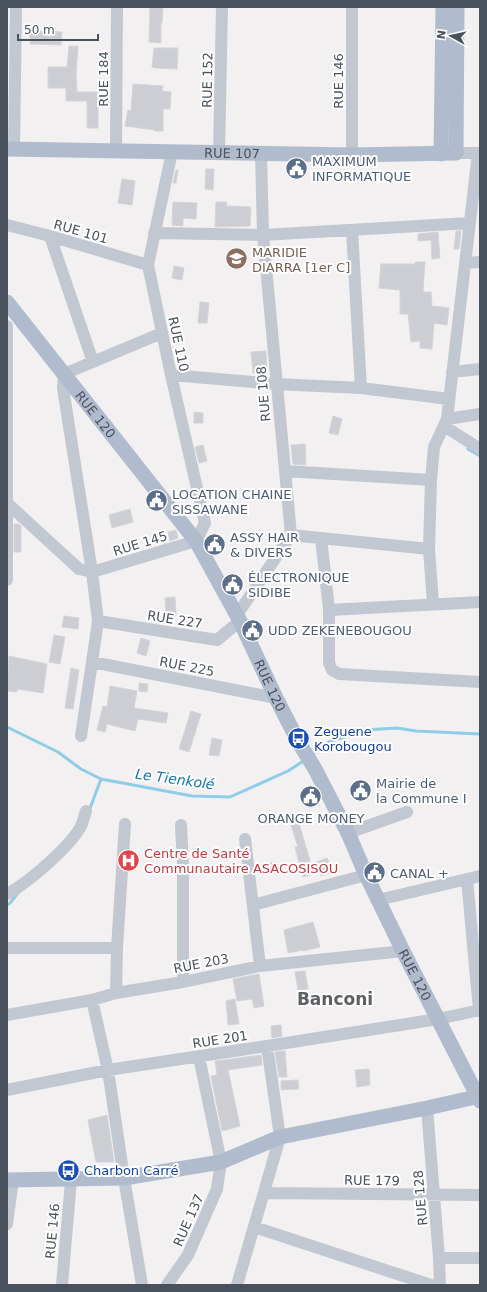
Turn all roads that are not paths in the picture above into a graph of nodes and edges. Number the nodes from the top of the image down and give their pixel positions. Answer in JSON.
{"nodes":[{"id":1,"x":16,"y":7,"type":"edge"},
{"id":2,"x":117,"y":7,"type":"edge"},
{"id":3,"x":222,"y":7,"type":"edge"},
{"id":4,"x":352,"y":7,"type":"edge"},
{"id":5,"x":443,"y":7,"type":"edge"},
{"id":6,"x":457,"y":7,"type":"edge"},
{"id":7,"x":10,"y":149,"type":"edge"},
{"id":8,"x":116,"y":150,"type":"junction"},
{"id":9,"x":172,"y":152,"type":"junction"},
{"id":10,"x":220,"y":153,"type":"junction"},
{"id":11,"x":456,"y":153,"type":"junction"},
{"id":12,"x":479,"y":153,"type":"edge"},
{"id":13,"x":261,"y":154,"type":"junction"},
{"id":14,"x":441,"y":154,"type":"junction"},
{"id":15,"x":352,"y":155,"type":"junction"},
{"id":16,"x":470,"y":223,"type":"junction"},
{"id":17,"x":7,"y":225,"type":"edge"},
{"id":18,"x":352,"y":230,"type":"junction"},
{"id":19,"x":154,"y":234,"type":"junction"},
{"id":20,"x":263,"y":235,"type":"junction"},
{"id":21,"x":50,"y":236,"type":"junction"},
{"id":22,"x":480,"y":262,"type":"edge"},
{"id":23,"x":465,"y":263,"type":"junction"},
{"id":24,"x":148,"y":264,"type":"junction"},
{"id":25,"x":7,"y":302,"type":"edge"},
{"id":26,"x":7,"y":326,"type":"edge"},
{"id":27,"x":162,"y":333,"type":"junction"},
{"id":28,"x":93,"y":362,"type":"junction"},
{"id":29,"x":480,"y":369,"type":"edge"},
{"id":30,"x":452,"y":372,"type":"junction"},
{"id":31,"x":64,"y":374,"type":"junction"},
{"id":32,"x":171,"y":375,"type":"junction"},
{"id":33,"x":276,"y":384,"type":"junction"},
{"id":34,"x":361,"y":388,"type":"junction"},
{"id":35,"x":449,"y":399,"type":"junction"},
{"id":36,"x":480,"y":414,"type":"edge"},
{"id":37,"x":445,"y":423,"type":"junction"},
{"id":38,"x":480,"y":449,"type":"edge"},
{"id":39,"x":285,"y":471,"type":"junction"},
{"id":40,"x":431,"y":480,"type":"junction"},
{"id":41,"x":7,"y":503,"type":"edge"},
{"id":42,"x":291,"y":535,"type":"junction"},
{"id":43,"x":321,"y":538,"type":"junction"},
{"id":44,"x":196,"y":541,"type":"junction"},
{"id":45,"x":429,"y":549,"type":"junction"},
{"id":46,"x":92,"y":572,"type":"junction"},
{"id":47,"x":7,"y":580,"type":"edge"},
{"id":48,"x":480,"y":602,"type":"edge"},
{"id":49,"x":433,"y":604,"type":"junction"},
{"id":50,"x":329,"y":610,"type":"junction"},
{"id":51,"x":239,"y":618,"type":"junction"},
{"id":52,"x":98,"y":621,"type":"junction"},
{"id":53,"x":92,"y":662,"type":"junction"},
{"id":54,"x":480,"y":682,"type":"edge"},
{"id":55,"x":276,"y":698,"type":"junction"},
{"id":56,"x":80,"y":736,"type":"dead end"},
{"id":57,"x":86,"y":811,"type":"dead end"},
{"id":58,"x":407,"y":812,"type":"dead end"},
{"id":59,"x":125,"y":824,"type":"dead end"},
{"id":60,"x":181,"y":825,"type":"dead end"},
{"id":61,"x":348,"y":833,"type":"junction"},
{"id":62,"x":244,"y":839,"type":"dead end"},
{"id":63,"x":366,"y":875,"type":"junction"},
{"id":64,"x":480,"y":876,"type":"edge"},
{"id":65,"x":467,"y":879,"type":"junction"},
{"id":66,"x":7,"y":894,"type":"edge"},
{"id":67,"x":378,"y":900,"type":"junction"},
{"id":68,"x":253,"y":905,"type":"junction"},
{"id":69,"x":7,"y":948,"type":"edge"},
{"id":70,"x":117,"y":948,"type":"junction"},
{"id":71,"x":403,"y":951,"type":"junction"},
{"id":72,"x":260,"y":966,"type":"junction"},
{"id":73,"x":183,"y":982,"type":"junction"},
{"id":74,"x":116,"y":993,"type":"junction"},
{"id":75,"x":92,"y":1000,"type":"junction"},
{"id":76,"x":479,"y":1010,"type":"edge"},
{"id":77,"x":7,"y":1015,"type":"edge"},
{"id":78,"x":438,"y":1019,"type":"junction"},
{"id":79,"x":267,"y":1046,"type":"junction"},
{"id":80,"x":199,"y":1057,"type":"junction"},
{"id":81,"x":108,"y":1070,"type":"junction"},
{"id":82,"x":7,"y":1090,"type":"edge"},
{"id":83,"x":479,"y":1098,"type":"edge"},
{"id":84,"x":427,"y":1108,"type":"junction"},
{"id":85,"x":280,"y":1137,"type":"junction"},
{"id":86,"x":221,"y":1162,"type":"junction"},
{"id":87,"x":124,"y":1178,"type":"junction"},
{"id":88,"x":10,"y":1180,"type":"edge"},
{"id":89,"x":71,"y":1180,"type":"junction"},
{"id":90,"x":264,"y":1193,"type":"junction"},
{"id":91,"x":434,"y":1195,"type":"junction"},
{"id":92,"x":480,"y":1196,"type":"edge"},
{"id":93,"x":7,"y":1224,"type":"edge"},
{"id":94,"x":254,"y":1228,"type":"junction"},
{"id":95,"x":439,"y":1258,"type":"junction"},
{"id":96,"x":480,"y":1258,"type":"edge"},
{"id":97,"x":62,"y":1285,"type":"edge"},
{"id":98,"x":142,"y":1285,"type":"edge"},
{"id":99,"x":167,"y":1285,"type":"edge"},
{"id":100,"x":237,"y":1285,"type":"edge"},
{"id":101,"x":431,"y":1285,"type":"edge"},
{"id":102,"x":440,"y":1285,"type":"edge"}],
"edges":[{"from":1,"to":7,"type":"street"},
{"from":2,"to":8,"type":"street","name":"RUE 184"},
{"from":3,"to":10,"type":"street","name":"RUE 152"},
{"from":4,"to":15,"type":"street","name":"RUE 146"},
{"from":5,"to":14,"type":"main road"},
{"from":6,"to":11,"type":"main road"},
{"from":7,"to":8,"type":"main road","name":"RUE 107"},
{"from":8,"to":9,"type":"main road","name":"RUE 107"},
{"from":9,"to":10,"type":"main road","name":"RUE 107"},
{"from":9,"to":19,"type":"street","name":"RUE 110"},
{"from":10,"to":13,"type":"main road","name":"RUE 107"},
{"from":11,"to":12,"type":"street"},
{"from":11,"to":14,"type":"main road","name":"RUE 107"},
{"from":12,"to":16,"type":"street"},
{"from":13,"to":15,"type":"main road","name":"RUE 107"},
{"from":13,"to":20,"type":"street","name":"RUE 108"},
{"from":14,"to":15,"type":"main road","name":"RUE 107"},
{"from":16,"to":18,"type":"street"},
{"from":16,"to":23,"type":"street"},
{"from":17,"to":21,"type":"street","name":"RUE 101"},
{"from":18,"to":20,"type":"street"},
{"from":18,"to":34,"type":"street"},
{"from":19,"to":20,"type":"street"},
{"from":19,"to":24,"type":"street","name":"RUE 110"},
{"from":20,"to":33,"type":"street","name":"RUE 108"},
{"from":21,"to":24,"type":"street","name":"RUE 101"},
{"from":21,"to":28,"type":"street"},
{"from":22,"to":23,"type":"street"},
{"from":23,"to":30,"type":"street"},
{"from":24,"to":27,"type":"street","name":"RUE 110"},
{"from":25,"to":31,"type":"main road","name":"RUE 120"},
{"from":26,"to":41,"type":"street"},
{"from":27,"to":28,"type":"street"},
{"from":27,"to":32,"type":"street","name":"RUE 110"},
{"from":28,"to":31,"type":"street"},
{"from":29,"to":30,"type":"street"},
{"from":30,"to":35,"type":"street"},
{"from":31,"to":44,"type":"main road","name":"RUE 120"},
{"from":31,"to":46,"type":"street"},
{"from":32,"to":33,"type":"street"},
{"from":32,"to":44,"type":"street","name":"RUE 110"},
{"from":33,"to":34,"type":"street"},
{"from":33,"to":39,"type":"street","name":"RUE 108"},
{"from":34,"to":35,"type":"street"},
{"from":35,"to":37,"type":"street"},
{"from":36,"to":37,"type":"street"},
{"from":37,"to":38,"type":"street"},
{"from":37,"to":40,"type":"street"},
{"from":39,"to":40,"type":"street"},
{"from":39,"to":42,"type":"street","name":"RUE 108"},
{"from":40,"to":45,"type":"street"},
{"from":41,"to":46,"type":"street"},
{"from":41,"to":47,"type":"street"},
{"from":42,"to":43,"type":"street"},
{"from":42,"to":51,"type":"street"},
{"from":43,"to":45,"type":"street"},
{"from":43,"to":50,"type":"street"},
{"from":44,"to":46,"type":"street","name":"RUE 145"},
{"from":44,"to":51,"type":"main road","name":"RUE 120"},
{"from":45,"to":49,"type":"street"},
{"from":46,"to":52,"type":"street"},
{"from":48,"to":49,"type":"street"},
{"from":49,"to":50,"type":"street"},
{"from":50,"to":54,"type":"street"},
{"from":51,"to":52,"type":"street","name":"RUE 227"},
{"from":51,"to":55,"type":"main road","name":"RUE 120"},
{"from":52,"to":53,"type":"street"},
{"from":53,"to":55,"type":"street","name":"RUE 225"},
{"from":53,"to":56,"type":"street"},
{"from":55,"to":61,"type":"main road","name":"RUE 120"},
{"from":57,"to":66,"type":"street"},
{"from":58,"to":61,"type":"street"},
{"from":59,"to":70,"type":"street"},
{"from":60,"to":73,"type":"street"},
{"from":61,"to":63,"type":"main road","name":"RUE 120"},
{"from":62,"to":68,"type":"street"},
{"from":63,"to":67,"type":"main road","name":"RUE 120"},
{"from":63,"to":68,"type":"street"},
{"from":64,"to":65,"type":"street"},
{"from":65,"to":67,"type":"street"},
{"from":65,"to":76,"type":"street"},
{"from":67,"to":71,"type":"main road","name":"RUE 120"},
{"from":68,"to":72,"type":"street"},
{"from":69,"to":70,"type":"street"},
{"from":70,"to":74,"type":"street"},
{"from":71,"to":72,"type":"street","name":"RUE 203"},
{"from":71,"to":78,"type":"main road","name":"RUE 120"},
{"from":72,"to":73,"type":"street","name":"RUE 203"},
{"from":73,"to":74,"type":"street","name":"RUE 203"},
{"from":74,"to":75,"type":"street","name":"RUE 203"},
{"from":75,"to":77,"type":"street","name":"RUE 203"},
{"from":75,"to":81,"type":"street"},
{"from":76,"to":78,"type":"street","name":"RUE 201"},
{"from":78,"to":79,"type":"street","name":"RUE 201"},
{"from":78,"to":83,"type":"main road","name":"RUE 120"},
{"from":79,"to":80,"type":"street","name":"RUE 201"},
{"from":79,"to":85,"type":"street"},
{"from":80,"to":81,"type":"street","name":"RUE 201"},
{"from":80,"to":86,"type":"street"},
{"from":81,"to":82,"type":"street","name":"RUE 201"},
{"from":81,"to":87,"type":"street"},
{"from":83,"to":84,"type":"main road"},
{"from":84,"to":85,"type":"main road"},
{"from":84,"to":91,"type":"street","name":"RUE 128"},
{"from":85,"to":86,"type":"main road"},
{"from":85,"to":90,"type":"street"},
{"from":86,"to":87,"type":"main road"},
{"from":86,"to":99,"type":"street","name":"RUE 137"},
{"from":87,"to":89,"type":"main road"},
{"from":87,"to":98,"type":"street"},
{"from":88,"to":89,"type":"main road"},
{"from":88,"to":93,"type":"street"},
{"from":89,"to":97,"type":"street","name":"RUE 146"},
{"from":90,"to":91,"type":"street","name":"RUE 179"},
{"from":90,"to":94,"type":"street"},
{"from":91,"to":92,"type":"street","name":"RUE 179"},
{"from":91,"to":95,"type":"street","name":"RUE 128"},
{"from":94,"to":100,"type":"street"},
{"from":94,"to":101,"type":"street"},
{"from":95,"to":96,"type":"street"},
{"from":95,"to":102,"type":"street","name":"RUE 128"}]}
